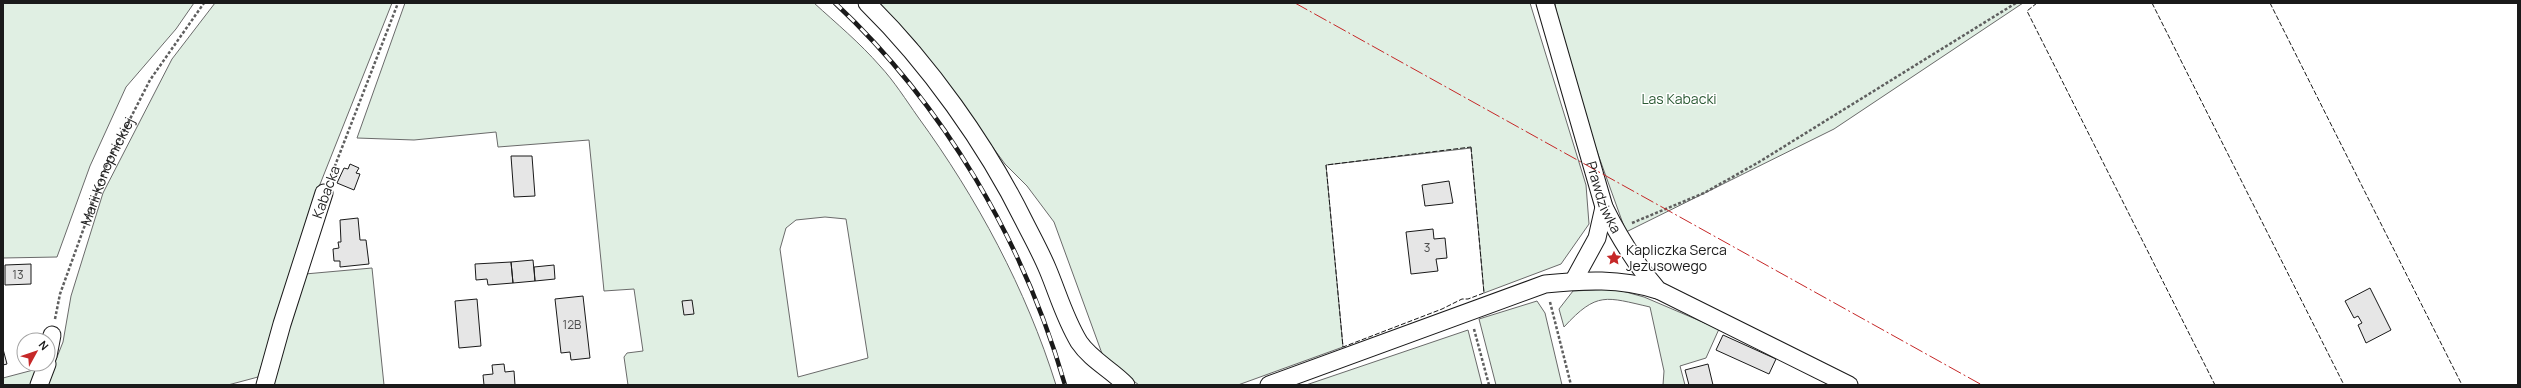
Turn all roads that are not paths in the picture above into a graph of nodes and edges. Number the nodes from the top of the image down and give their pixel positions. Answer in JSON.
{"nodes":[{"id":1,"x":867,"y":3,"type":"edge"},
{"id":2,"x":1545,"y":3,"type":"edge"},
{"id":3,"x":324,"y":193,"type":"road end"},
{"id":4,"x":1604,"y":207,"type":"junction"},
{"id":5,"x":1574,"y":280,"type":"junction"},
{"id":6,"x":1658,"y":290,"type":"junction"},
{"id":7,"x":43,"y":372,"type":"edge"},
{"id":8,"x":39,"y":385,"type":"edge"},
{"id":9,"x":265,"y":385,"type":"edge"},
{"id":10,"x":1126,"y":385,"type":"edge"},
{"id":11,"x":1269,"y":385,"type":"edge"},
{"id":12,"x":1849,"y":385,"type":"edge"}],
"edges":[{"from":1,"to":10,"type":"street"},
{"from":2,"to":4,"type":"street","name":"Prawdziwka"},
{"from":3,"to":9,"type":"street","name":"Kabacka"},
{"from":4,"to":5,"type":"street"},
{"from":4,"to":6,"type":"street","name":"Prawdziwka"},
{"from":5,"to":6,"type":"street"},
{"from":5,"to":11,"type":"street"},
{"from":6,"to":12,"type":"street","name":"Prawdziwka"},
{"from":7,"to":8,"type":"street"}]}
